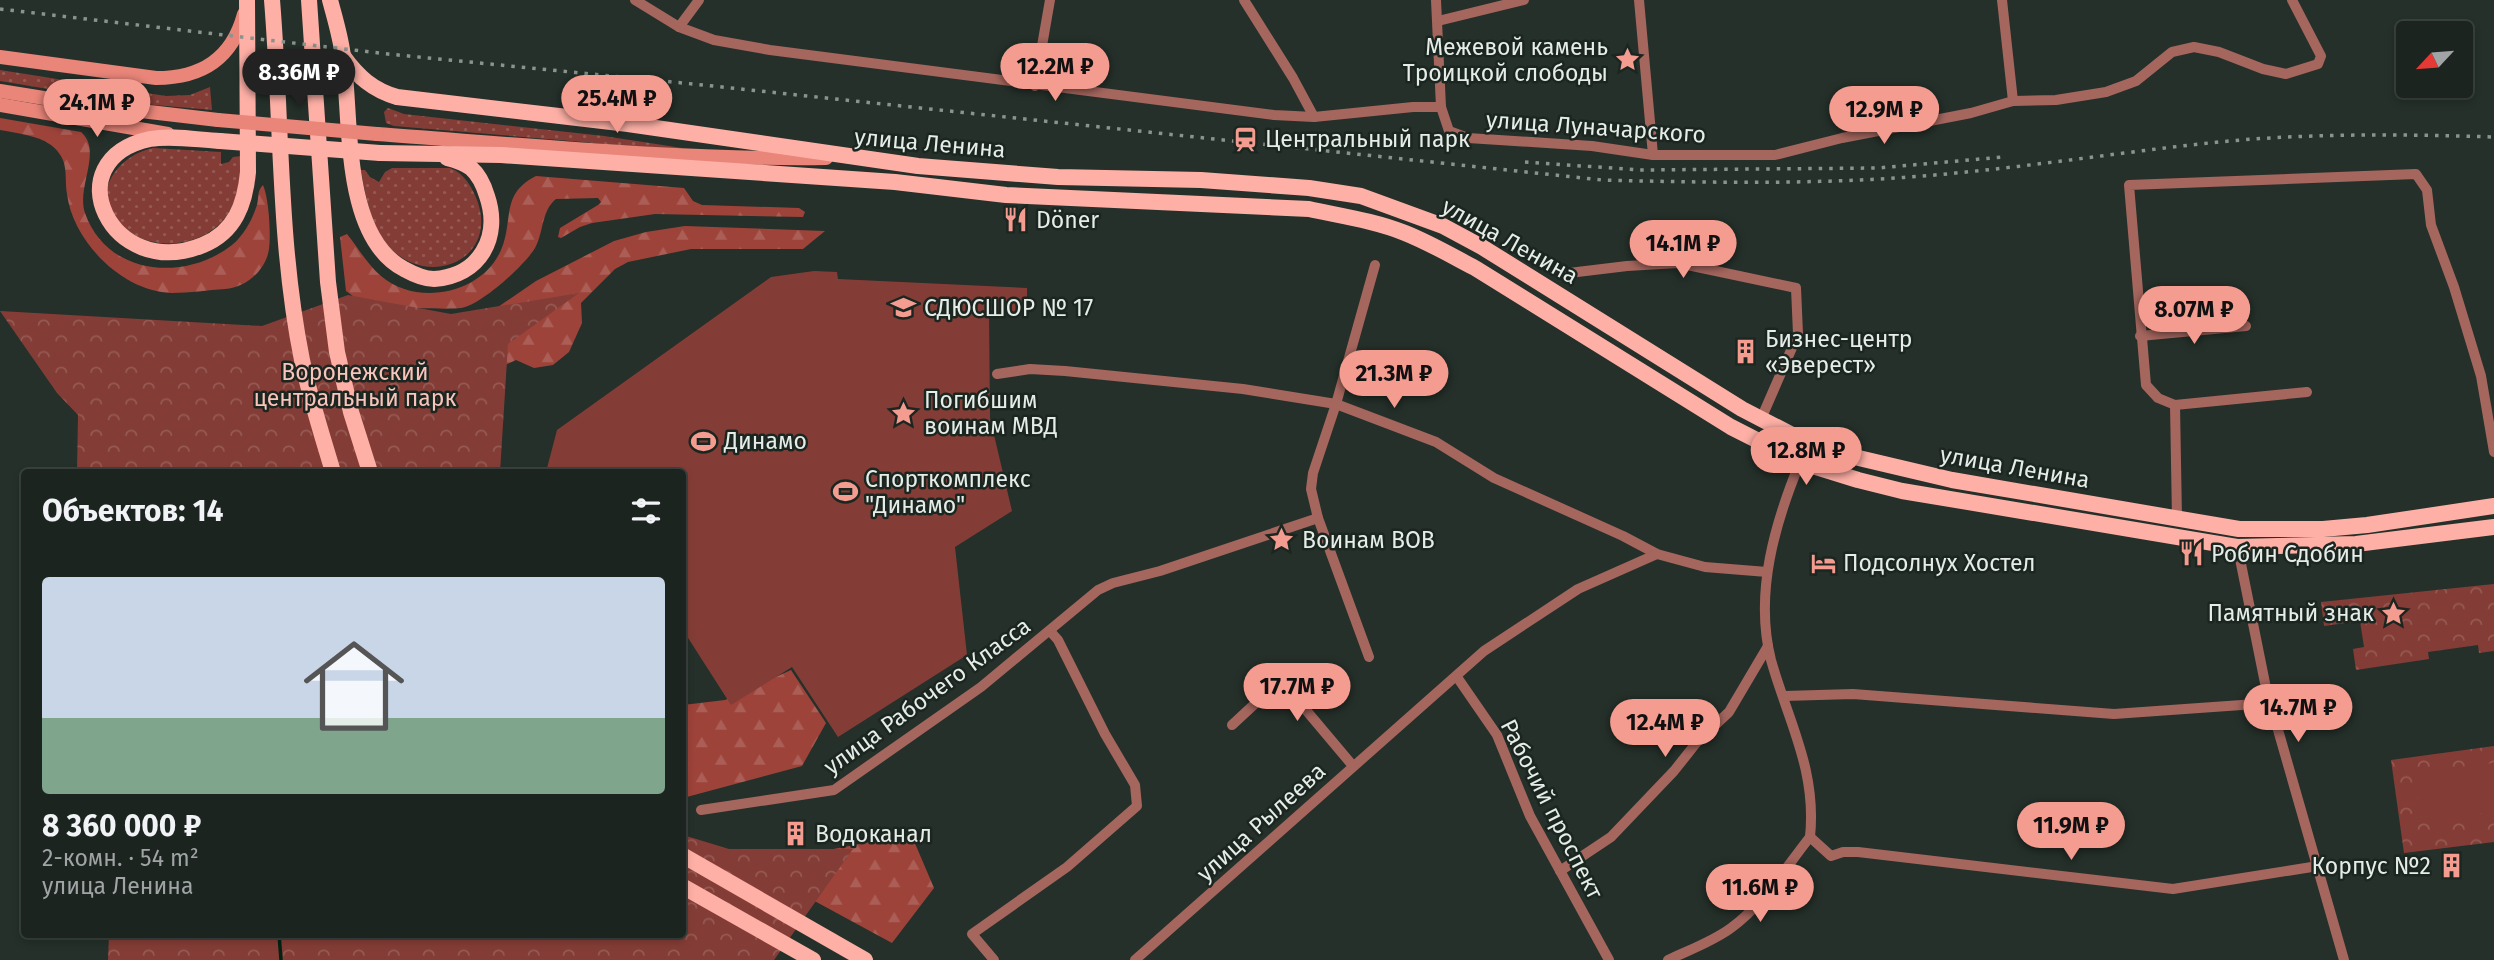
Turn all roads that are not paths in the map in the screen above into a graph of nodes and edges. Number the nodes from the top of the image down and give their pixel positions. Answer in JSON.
{"nodes":[{"id":1,"x":272,"y":0,"type":"edge"},
{"id":2,"x":309,"y":0,"type":"edge"},
{"id":3,"x":330,"y":0,"type":"edge"},
{"id":4,"x":635,"y":0,"type":"edge"},
{"id":5,"x":699,"y":0,"type":"edge"},
{"id":6,"x":1050,"y":0,"type":"edge"},
{"id":7,"x":1244,"y":0,"type":"edge"},
{"id":8,"x":1436,"y":0,"type":"edge"},
{"id":9,"x":1524,"y":0,"type":"edge"},
{"id":10,"x":1639,"y":0,"type":"edge"},
{"id":11,"x":2002,"y":0,"type":"edge"},
{"id":12,"x":2292,"y":0,"type":"edge"},
{"id":13,"x":247,"y":3,"type":"edge"},
{"id":14,"x":1438,"y":20,"type":"junction"},
{"id":15,"x":679,"y":27,"type":"junction"},
{"id":16,"x":343,"y":56,"type":"junction"},
{"id":17,"x":0,"y":57,"type":"edge"},
{"id":18,"x":1035,"y":86,"type":"junction"},
{"id":19,"x":0,"y":90,"type":"edge"},
{"id":20,"x":2013,"y":101,"type":"junction"},
{"id":21,"x":0,"y":105,"type":"edge"},
{"id":22,"x":1441,"y":107,"type":"junction"},
{"id":23,"x":1314,"y":117,"type":"junction"},
{"id":24,"x":200,"y":140,"type":"junction"},
{"id":25,"x":431,"y":154,"type":"junction"},
{"id":26,"x":1653,"y":155,"type":"junction"},
{"id":27,"x":856,"y":157,"type":"junction"},
{"id":28,"x":918,"y":166,"type":"junction"},
{"id":29,"x":917,"y":185,"type":"junction"},
{"id":30,"x":1375,"y":265,"type":"dead end"},
{"id":31,"x":1569,"y":273,"type":"dead end"},
{"id":32,"x":2246,"y":326,"type":"dead end"},
{"id":33,"x":2140,"y":336,"type":"junction"},
{"id":34,"x":997,"y":374,"type":"dead end"},
{"id":35,"x":2307,"y":392,"type":"dead end"},
{"id":36,"x":1336,"y":404,"type":"junction"},
{"id":37,"x":2175,"y":405,"type":"junction"},
{"id":38,"x":1761,"y":419,"type":"junction"},
{"id":39,"x":2494,"y":452,"type":"edge"},
{"id":40,"x":1801,"y":462,"type":"junction"},
{"id":41,"x":332,"y":469,"type":"edge"},
{"id":42,"x":369,"y":469,"type":"edge"},
{"id":43,"x":2494,"y":506,"type":"edge"},
{"id":44,"x":1318,"y":518,"type":"junction"},
{"id":45,"x":2177,"y":519,"type":"junction"},
{"id":46,"x":2494,"y":527,"type":"edge"},
{"id":47,"x":2238,"y":528,"type":"junction"},
{"id":48,"x":2237,"y":547,"type":"junction"},
{"id":49,"x":1657,"y":554,"type":"junction"},
{"id":50,"x":1767,"y":572,"type":"junction"},
{"id":51,"x":1050,"y":631,"type":"junction"},
{"id":52,"x":1768,"y":646,"type":"junction"},
{"id":53,"x":1369,"y":657,"type":"dead end"},
{"id":54,"x":1457,"y":677,"type":"junction"},
{"id":55,"x":1784,"y":696,"type":"junction"},
{"id":56,"x":2270,"y":702,"type":"junction"},
{"id":57,"x":1232,"y":725,"type":"dead end"},
{"id":58,"x":1353,"y":766,"type":"junction"},
{"id":59,"x":701,"y":810,"type":"dead end"},
{"id":60,"x":1810,"y":836,"type":"junction"},
{"id":61,"x":686,"y":857,"type":"edge"},
{"id":62,"x":2318,"y":866,"type":"junction"},
{"id":63,"x":1560,"y":871,"type":"junction"},
{"id":64,"x":686,"y":888,"type":"edge"},
{"id":65,"x":813,"y":960,"type":"edge"},
{"id":66,"x":865,"y":960,"type":"edge"},
{"id":67,"x":994,"y":960,"type":"edge"},
{"id":68,"x":1135,"y":960,"type":"edge"},
{"id":69,"x":1609,"y":960,"type":"edge"},
{"id":70,"x":1668,"y":960,"type":"edge"},
{"id":71,"x":2344,"y":960,"type":"edge"}],
"edges":[{"from":1,"to":41,"type":"main road"},
{"from":2,"to":42,"type":"main road"},
{"from":3,"to":16,"type":"main road"},
{"from":4,"to":15,"type":"street"},
{"from":5,"to":15,"type":"street"},
{"from":6,"to":18,"type":"street"},
{"from":7,"to":23,"type":"street"},
{"from":8,"to":14,"type":"street"},
{"from":9,"to":14,"type":"street"},
{"from":10,"to":26,"type":"street"},
{"from":11,"to":20,"type":"street"},
{"from":12,"to":20,"type":"street","name":"улица Луначарского"},
{"from":13,"to":17,"type":"main road"},
{"from":13,"to":24,"type":"main road","name":"улица Ленина"},
{"from":14,"to":22,"type":"street"},
{"from":15,"to":18,"type":"street"},
{"from":16,"to":25,"type":"main road"},
{"from":16,"to":27,"type":"main road"},
{"from":18,"to":23,"type":"street"},
{"from":19,"to":27,"type":"main road","name":"улица Ленина","bridge":true},
{"from":20,"to":26,"type":"street","name":"улица Луначарского"},
{"from":21,"to":24,"type":"main road"},
{"from":22,"to":23,"type":"street"},
{"from":22,"to":26,"type":"street","name":"улица Луначарского"},
{"from":24,"to":25,"type":"main road","name":"улица Ленина","bridge":true},
{"from":25,"to":29,"type":"main road","name":"улица Ленина"},
{"from":27,"to":28,"type":"main road","name":"улица Ленина"},
{"from":28,"to":29,"type":"main road"},
{"from":28,"to":38,"type":"main road","name":"улица Ленина"},
{"from":29,"to":40,"type":"main road","name":"улица Ленина"},
{"from":30,"to":36,"type":"street"},
{"from":31,"to":38,"type":"street"},
{"from":32,"to":33,"type":"street"},
{"from":33,"to":37,"type":"street"},
{"from":33,"to":39,"type":"street"},
{"from":34,"to":36,"type":"street"},
{"from":35,"to":37,"type":"street"},
{"from":36,"to":44,"type":"street"},
{"from":36,"to":49,"type":"street"},
{"from":37,"to":45,"type":"street"},
{"from":38,"to":45,"type":"main road","name":"улица Ленина"},
{"from":40,"to":48,"type":"main road","name":"улица Ленина"},
{"from":40,"to":50,"type":"street"},
{"from":43,"to":47,"type":"main road","name":"улица Ленина"},
{"from":44,"to":51,"type":"street","name":"улица Рабочего Класса"},
{"from":44,"to":53,"type":"street"},
{"from":45,"to":47,"type":"main road","name":"улица Ленина"},
{"from":46,"to":48,"type":"main road","name":"улица Ленина"},
{"from":47,"to":48,"type":"street"},
{"from":48,"to":56,"type":"street"},
{"from":49,"to":50,"type":"street"},
{"from":49,"to":54,"type":"street","name":"улица Рылеева"},
{"from":50,"to":52,"type":"street"},
{"from":51,"to":59,"type":"street","name":"улица Рабочего Класса"},
{"from":51,"to":67,"type":"street","name":"улица Рабочего Класса"},
{"from":52,"to":55,"type":"street"},
{"from":52,"to":63,"type":"street"},
{"from":54,"to":58,"type":"street","name":"улица Рылеева"},
{"from":54,"to":63,"type":"street","name":"Рабочий проспект"},
{"from":55,"to":56,"type":"street"},
{"from":55,"to":60,"type":"street"},
{"from":56,"to":62,"type":"street"},
{"from":57,"to":58,"type":"street"},
{"from":58,"to":68,"type":"street","name":"улица Рылеева"},
{"from":60,"to":62,"type":"street"},
{"from":60,"to":70,"type":"street"},
{"from":61,"to":66,"type":"main road"},
{"from":62,"to":71,"type":"street"},
{"from":63,"to":69,"type":"street","name":"Рабочий проспект"},
{"from":64,"to":65,"type":"main road"}]}
